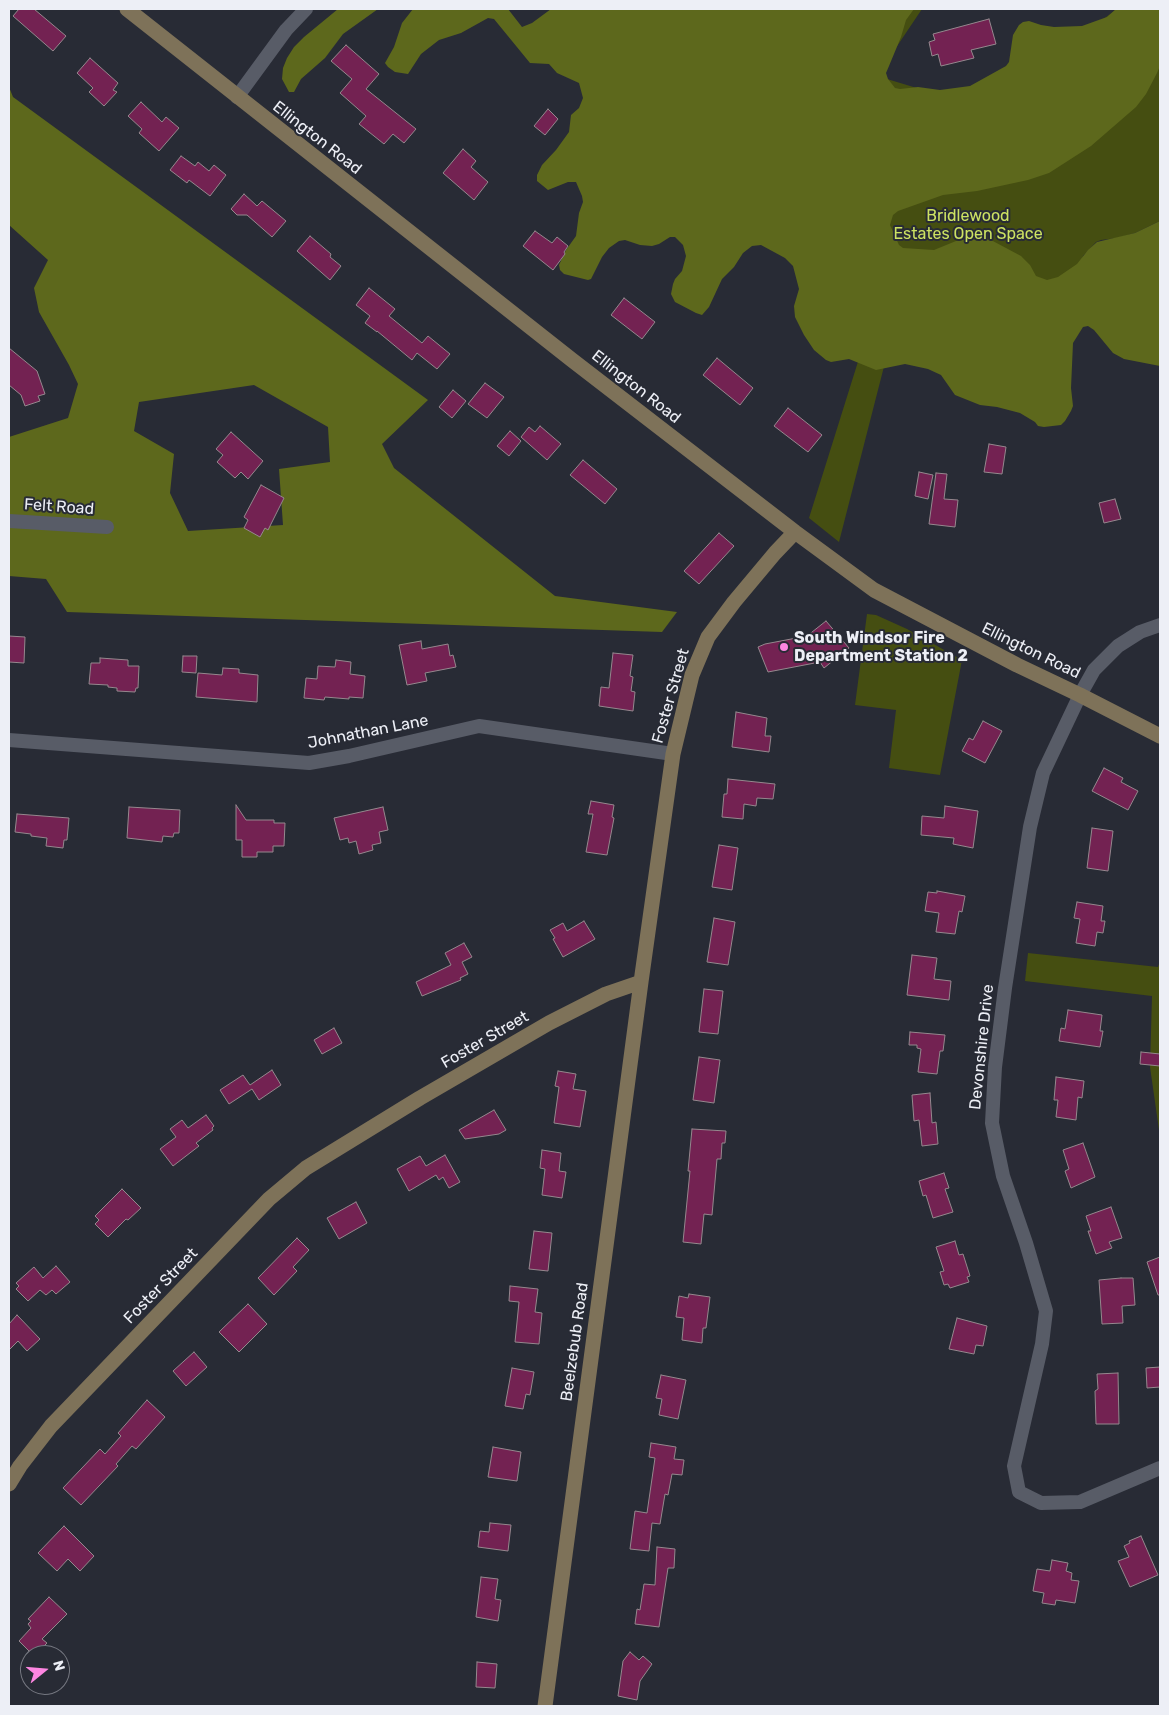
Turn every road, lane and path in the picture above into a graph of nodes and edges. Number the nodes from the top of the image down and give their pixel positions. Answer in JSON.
{"nodes":[{"id":1,"x":127,"y":9,"type":"edge"},
{"id":2,"x":306,"y":9,"type":"edge"},
{"id":3,"x":237,"y":97,"type":"junction"},
{"id":4,"x":9,"y":521,"type":"edge"},
{"id":5,"x":107,"y":528,"type":"dead end"},
{"id":6,"x":795,"y":532,"type":"junction"},
{"id":7,"x":1160,"y":625,"type":"edge"},
{"id":8,"x":1080,"y":695,"type":"junction"},
{"id":9,"x":1160,"y":736,"type":"edge"},
{"id":10,"x":9,"y":740,"type":"edge"},
{"id":11,"x":672,"y":754,"type":"junction"},
{"id":12,"x":640,"y":982,"type":"junction"},
{"id":13,"x":1160,"y":1468,"type":"edge"},
{"id":14,"x":9,"y":1484,"type":"edge"},
{"id":15,"x":545,"y":1706,"type":"edge"}],
"edges":[{"from":1,"to":3,"type":"street","name":"Ellington Road"},
{"from":2,"to":3,"type":"street"},
{"from":3,"to":6,"type":"street","name":"Ellington Road"},
{"from":4,"to":5,"type":"street","name":"Felt Road"},
{"from":6,"to":8,"type":"street","name":"Ellington Road"},
{"from":6,"to":11,"type":"street","name":"Foster Street"},
{"from":7,"to":8,"type":"street","name":"Devonshire Drive"},
{"from":8,"to":9,"type":"street","name":"Ellington Road"},
{"from":8,"to":13,"type":"street","name":"Devonshire Drive"},
{"from":10,"to":11,"type":"street","name":"Johnathan Lane"},
{"from":11,"to":12,"type":"street","name":"Foster Street"},
{"from":12,"to":14,"type":"street","name":"Foster Street"},
{"from":12,"to":15,"type":"street","name":"Beelzebub Road"}]}
